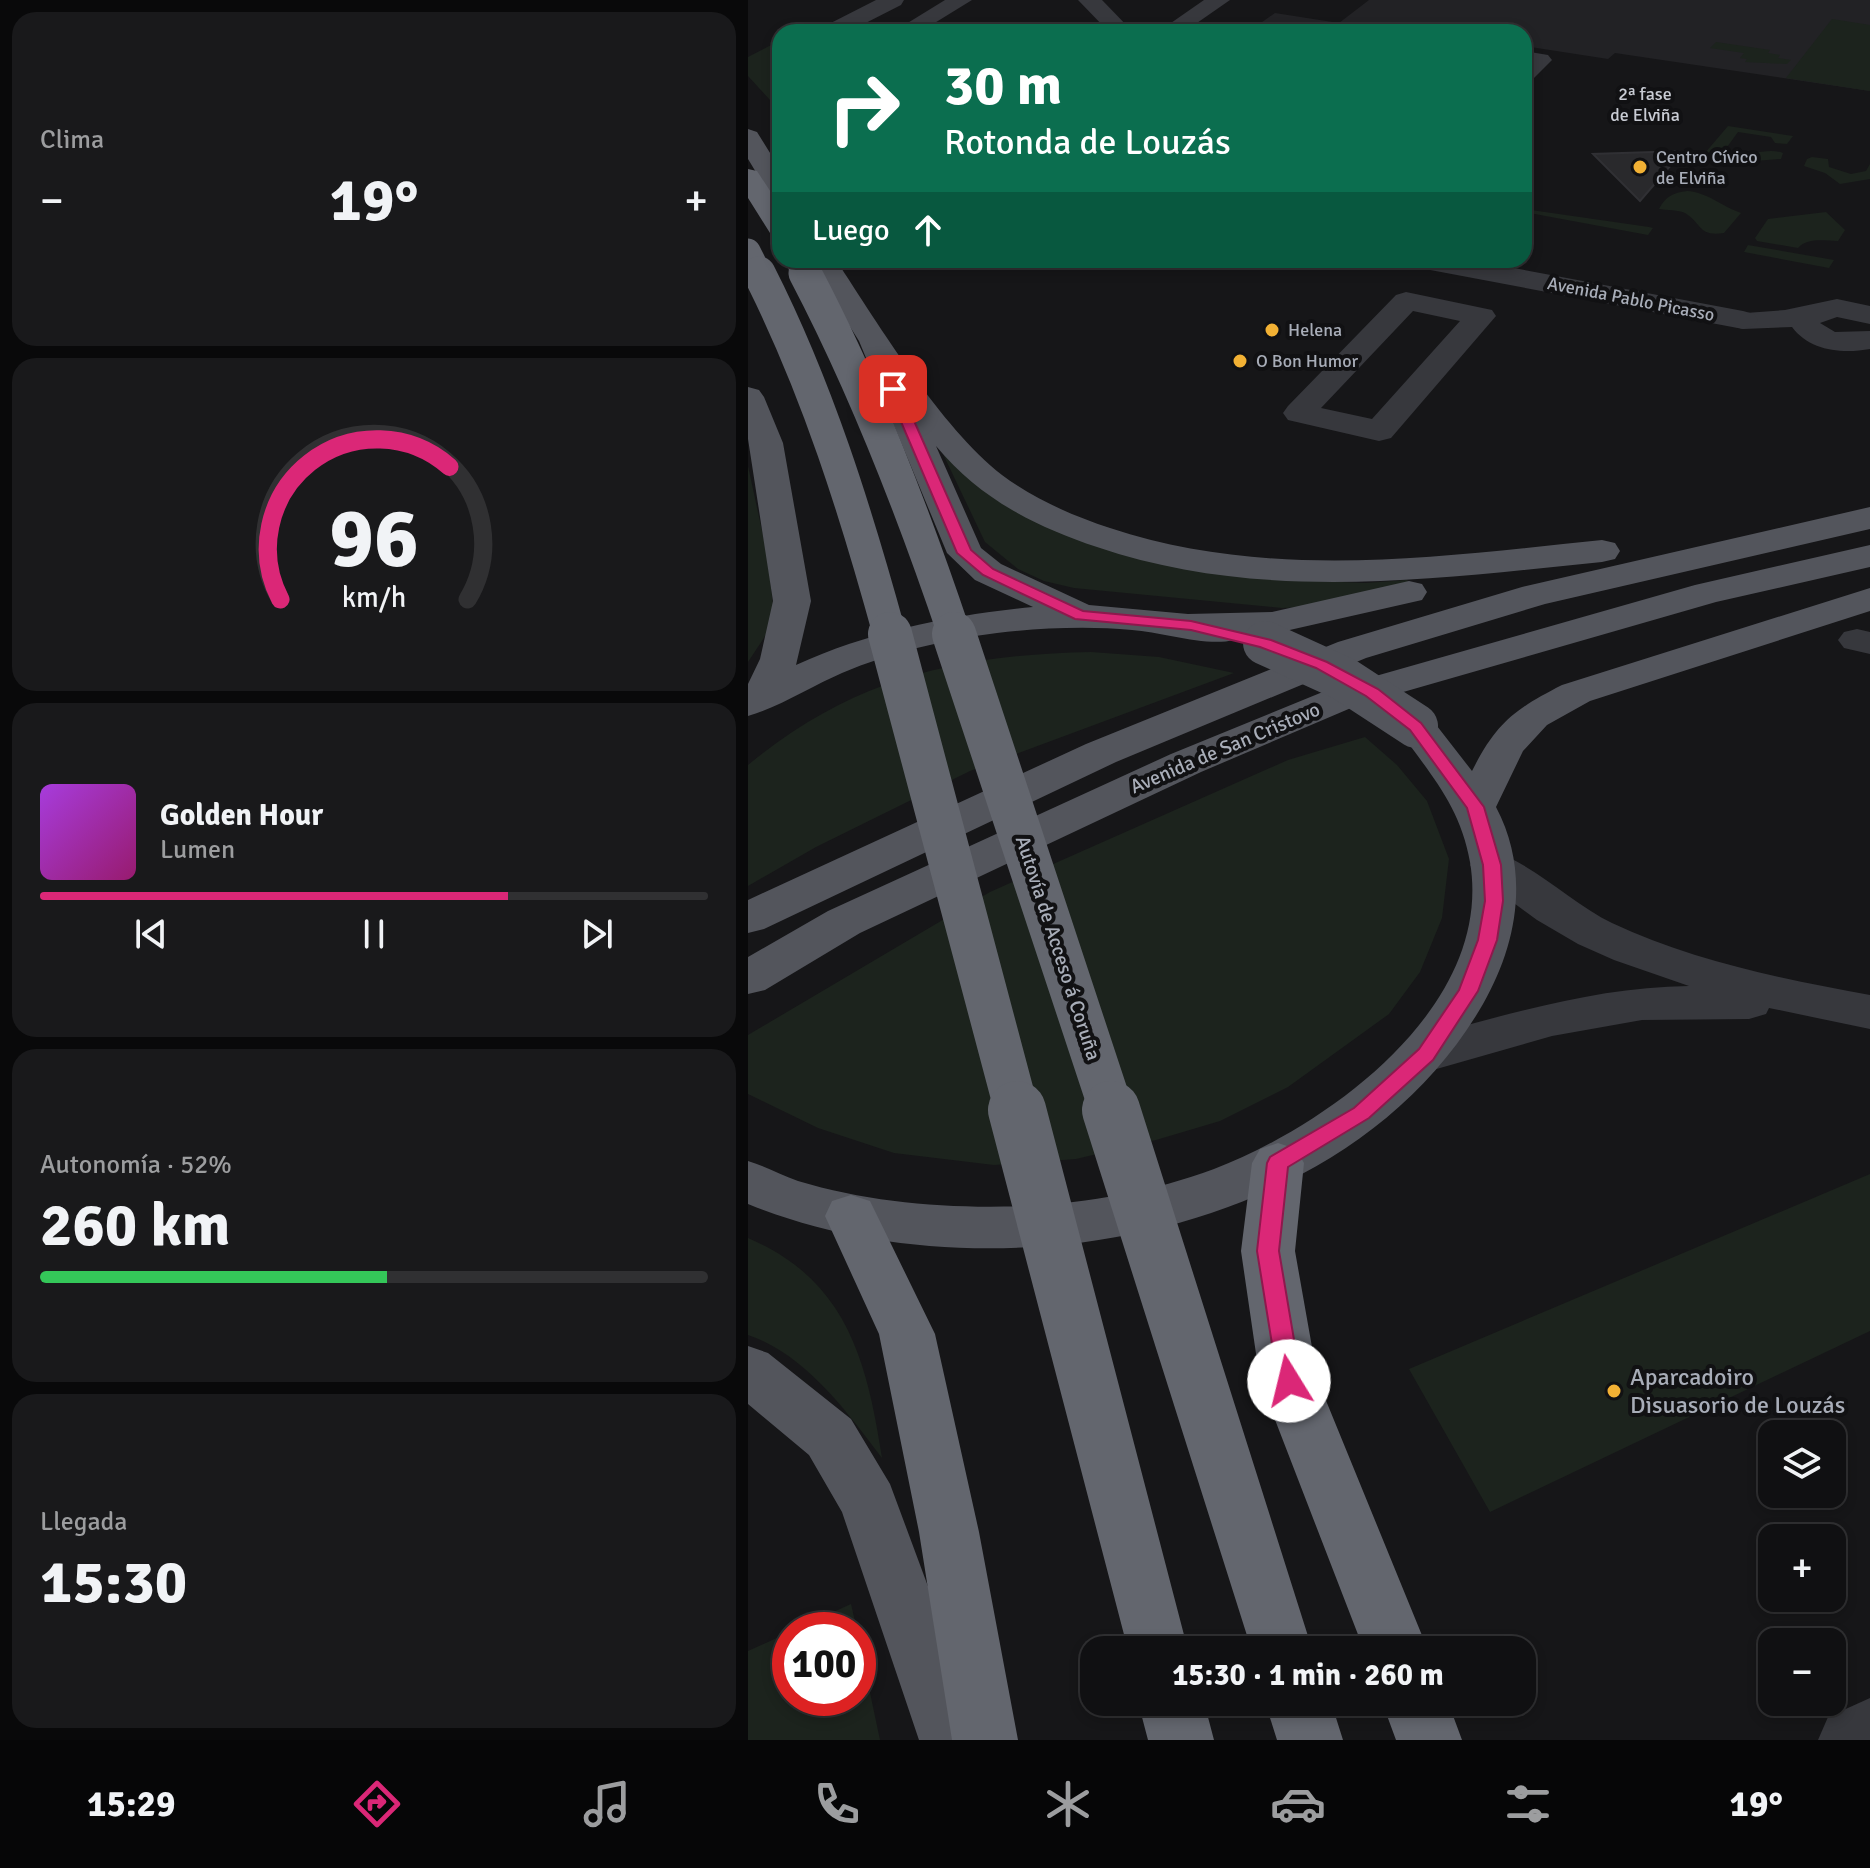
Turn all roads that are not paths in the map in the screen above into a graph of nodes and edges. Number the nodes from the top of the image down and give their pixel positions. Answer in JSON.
{"nodes":[{"id":1,"x":893,"y":0,"type":"edge"},
{"id":2,"x":961,"y":0,"type":"edge"},
{"id":3,"x":1089,"y":0,"type":"edge"},
{"id":4,"x":1219,"y":0,"type":"edge"},
{"id":5,"x":846,"y":24,"type":"edge"},
{"id":6,"x":918,"y":24,"type":"edge"},
{"id":7,"x":1114,"y":24,"type":"edge"},
{"id":8,"x":1182,"y":24,"type":"edge"},
{"id":9,"x":748,"y":137,"type":"edge"},
{"id":10,"x":748,"y":177,"type":"edge"},
{"id":11,"x":772,"y":178,"type":"edge"},
{"id":12,"x":772,"y":214,"type":"edge"},
{"id":13,"x":748,"y":251,"type":"edge"},
{"id":14,"x":803,"y":268,"type":"edge"},
{"id":15,"x":827,"y":268,"type":"edge"},
{"id":16,"x":1464,"y":268,"type":"edge"},
{"id":17,"x":1474,"y":270,"type":"junction"},
{"id":18,"x":1866,"y":306,"type":"edge"},
{"id":19,"x":1440,"y":307,"type":"junction"},
{"id":20,"x":1816,"y":326,"type":"junction"},
{"id":21,"x":1870,"y":340,"type":"edge"},
{"id":22,"x":874,"y":341,"type":"junction"},
{"id":23,"x":748,"y":397,"type":"edge"},
{"id":24,"x":1870,"y":490,"type":"edge"},
{"id":25,"x":1870,"y":518,"type":"edge"},
{"id":26,"x":1602,"y":551,"type":"junction"},
{"id":27,"x":1870,"y":556,"type":"edge"},
{"id":28,"x":1870,"y":599,"type":"edge"},
{"id":29,"x":1080,"y":616,"type":"junction"},
{"id":30,"x":1191,"y":625,"type":"junction"},
{"id":31,"x":755,"y":699,"type":"edge"},
{"id":32,"x":1475,"y":807,"type":"junction"},
{"id":33,"x":1492,"y":865,"type":"junction"},
{"id":34,"x":748,"y":918,"type":"edge"},
{"id":35,"x":748,"y":978,"type":"edge"},
{"id":36,"x":1825,"y":1004,"type":"junction"},
{"id":37,"x":1870,"y":1012,"type":"edge"},
{"id":38,"x":1426,"y":1054,"type":"junction"},
{"id":39,"x":1278,"y":1163,"type":"junction"},
{"id":40,"x":751,"y":1185,"type":"edge"},
{"id":41,"x":851,"y":1216,"type":"junction"},
{"id":42,"x":748,"y":1370,"type":"edge"},
{"id":43,"x":1154,"y":1636,"type":"edge"},
{"id":44,"x":1278,"y":1636,"type":"edge"},
{"id":45,"x":1390,"y":1636,"type":"edge"},
{"id":46,"x":1175,"y":1716,"type":"edge"},
{"id":47,"x":1302,"y":1716,"type":"edge"},
{"id":48,"x":1420,"y":1716,"type":"edge"},
{"id":49,"x":1870,"y":1730,"type":"edge"},
{"id":50,"x":952,"y":1740,"type":"edge"},
{"id":51,"x":985,"y":1740,"type":"edge"},
{"id":52,"x":1181,"y":1740,"type":"edge"},
{"id":53,"x":1310,"y":1740,"type":"edge"},
{"id":54,"x":1429,"y":1740,"type":"edge"},
{"id":55,"x":1851,"y":1740,"type":"edge"}],
"edges":[{"from":1,"to":5,"type":"street"},
{"from":2,"to":6,"type":"street"},
{"from":3,"to":7,"type":"street"},
{"from":4,"to":8,"type":"street"},
{"from":9,"to":11,"type":"main road"},
{"from":10,"to":12,"type":"highway"},
{"from":13,"to":43,"type":"highway","bridge":true},
{"from":14,"to":44,"type":"highway","name":"Autovía de Acceso á Coruña","bridge":true},
{"from":15,"to":22,"type":"main road"},
{"from":16,"to":17,"type":"street","name":"Avenida Pablo Picasso"},
{"from":17,"to":19,"type":"street"},
{"from":17,"to":20,"type":"street","name":"Avenida Pablo Picasso"},
{"from":18,"to":20,"type":"street"},
{"from":19,"to":19,"type":"street"},
{"from":20,"to":21,"type":"street"},
{"from":22,"to":26,"type":"main road"},
{"from":22,"to":29,"type":"main road"},
{"from":23,"to":31,"type":"main road"},
{"from":24,"to":26,"type":"main road"},
{"from":25,"to":34,"type":"main road","name":"Avenida de San Cristovo"},
{"from":26,"to":30,"type":"main road"},
{"from":27,"to":35,"type":"main road","name":"Avenida de San Cristovo"},
{"from":28,"to":32,"type":"main road"},
{"from":29,"to":30,"type":"main road"},
{"from":29,"to":31,"type":"main road"},
{"from":30,"to":32,"type":"main road","bridge":true},
{"from":32,"to":33,"type":"main road"},
{"from":33,"to":36,"type":"street"},
{"from":33,"to":38,"type":"main road"},
{"from":36,"to":37,"type":"street"},
{"from":36,"to":38,"type":"street"},
{"from":38,"to":39,"type":"main road"},
{"from":39,"to":41,"type":"main road"},
{"from":39,"to":45,"type":"highway"},
{"from":40,"to":41,"type":"main road"},
{"from":41,"to":51,"type":"highway"},
{"from":42,"to":50,"type":"main road"},
{"from":46,"to":52,"type":"highway"},
{"from":47,"to":53,"type":"highway"},
{"from":48,"to":54,"type":"highway"},
{"from":49,"to":55,"type":"street"}]}
